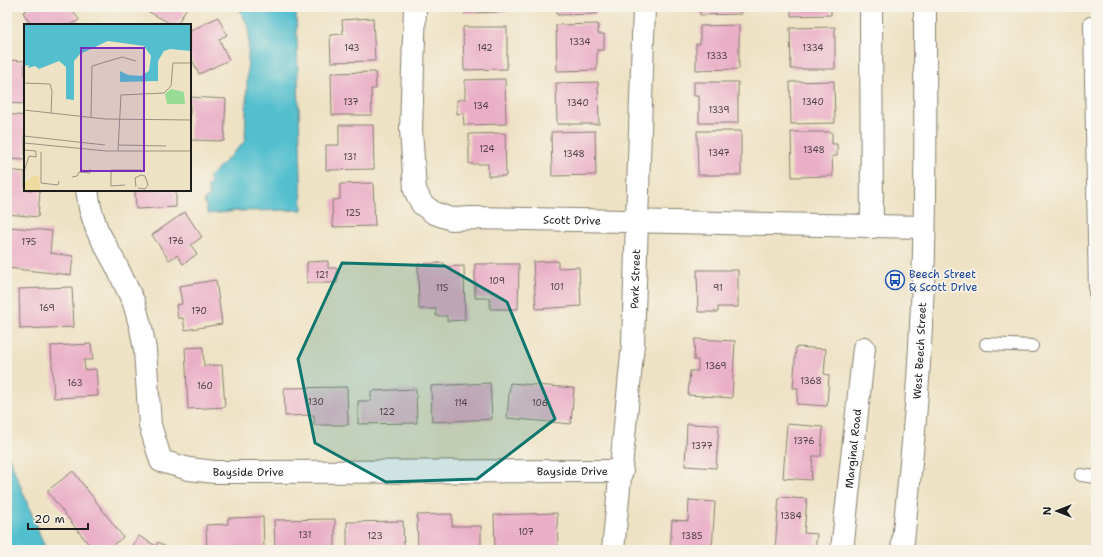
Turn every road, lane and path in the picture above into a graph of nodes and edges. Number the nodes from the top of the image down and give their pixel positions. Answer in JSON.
{"nodes":[{"id":1,"x":415,"y":7,"type":"edge"},
{"id":2,"x":644,"y":7,"type":"edge"},
{"id":3,"x":871,"y":7,"type":"edge"},
{"id":4,"x":925,"y":7,"type":"edge"},
{"id":5,"x":1090,"y":23,"type":"dead end"},
{"id":6,"x":87,"y":191,"type":"edge"},
{"id":7,"x":637,"y":221,"type":"junction"},
{"id":8,"x":872,"y":227,"type":"junction"},
{"id":9,"x":924,"y":227,"type":"junction"},
{"id":10,"x":1096,"y":293,"type":"edge"},
{"id":11,"x":986,"y":344,"type":"dead end"},
{"id":12,"x":1032,"y":346,"type":"dead end"},
{"id":13,"x":864,"y":348,"type":"dead end"},
{"id":14,"x":622,"y":471,"type":"junction"},
{"id":15,"x":1081,"y":475,"type":"dead end"},
{"id":16,"x":1096,"y":476,"type":"edge"},
{"id":17,"x":613,"y":550,"type":"edge"},
{"id":18,"x":842,"y":550,"type":"edge"},
{"id":19,"x":902,"y":550,"type":"edge"}],
"edges":[{"from":1,"to":7,"type":"main road","name":"Scott Drive"},
{"from":2,"to":7,"type":"main road","name":"Park Street"},
{"from":3,"to":8,"type":"main road"},
{"from":4,"to":9,"type":"main road","name":"West Beech Street"},
{"from":5,"to":10,"type":"lane"},
{"from":6,"to":14,"type":"main road","name":"Bayside Drive"},
{"from":7,"to":8,"type":"main road","name":"Scott Drive"},
{"from":7,"to":14,"type":"main road","name":"Park Street"},
{"from":8,"to":9,"type":"main road","name":"Scott Drive"},
{"from":9,"to":19,"type":"main road","name":"West Beech Street"},
{"from":11,"to":12,"type":"lane"},
{"from":13,"to":18,"type":"main road","name":"Marginal Road"},
{"from":14,"to":17,"type":"main road","name":"Park Street"},
{"from":15,"to":16,"type":"lane"}]}
